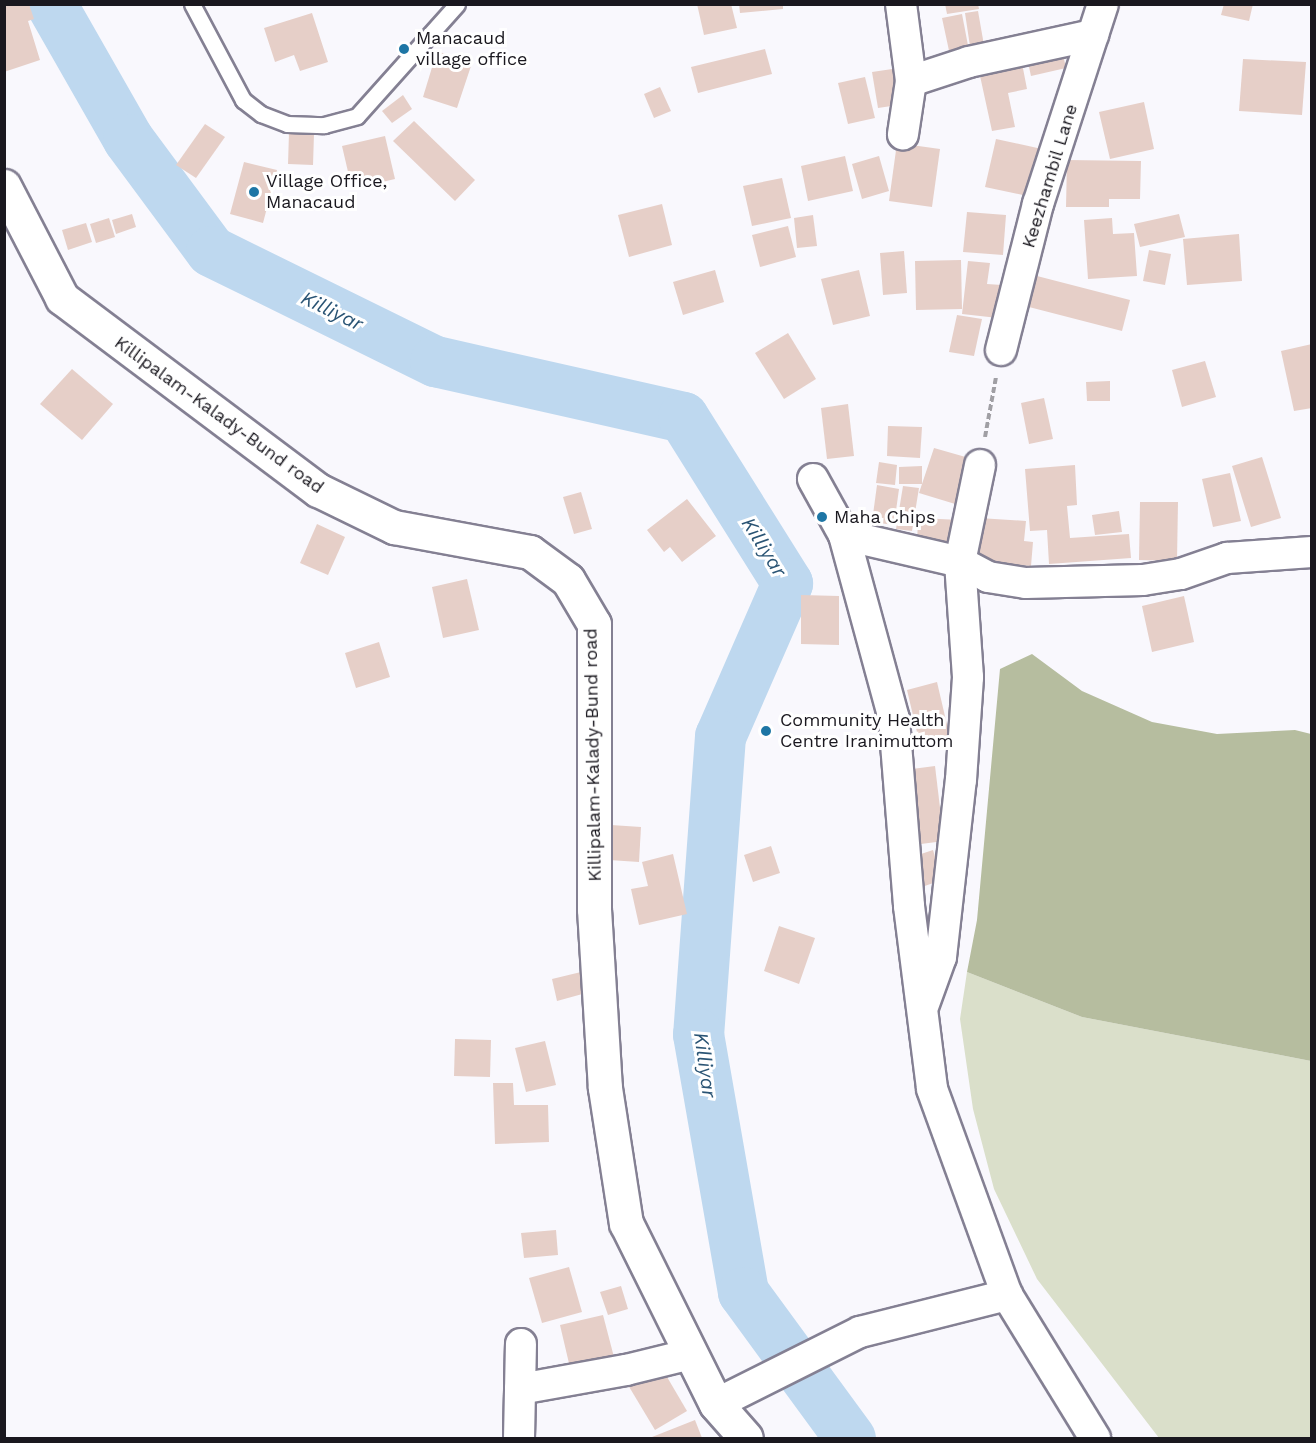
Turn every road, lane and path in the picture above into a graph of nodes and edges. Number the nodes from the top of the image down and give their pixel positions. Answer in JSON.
{"nodes":[{"id":1,"x":192,"y":4,"type":"edge"},
{"id":2,"x":457,"y":4,"type":"edge"},
{"id":3,"x":901,"y":4,"type":"edge"},
{"id":4,"x":1103,"y":4,"type":"edge"},
{"id":5,"x":1093,"y":35,"type":"junction"},
{"id":6,"x":911,"y":81,"type":"junction"},
{"id":7,"x":903,"y":134,"type":"dead end"},
{"id":8,"x":4,"y":186,"type":"edge"},
{"id":9,"x":1001,"y":350,"type":"joint"},
{"id":10,"x":981,"y":465,"type":"joint"},
{"id":11,"x":813,"y":479,"type":"dead end"},
{"id":12,"x":844,"y":535,"type":"junction"},
{"id":13,"x":1311,"y":552,"type":"edge"},
{"id":14,"x":960,"y":562,"type":"junction"},
{"id":15,"x":922,"y":1010,"type":"junction"},
{"id":16,"x":1007,"y":1295,"type":"junction"},
{"id":17,"x":521,"y":1344,"type":"dead end"},
{"id":18,"x":691,"y":1354,"type":"junction"},
{"id":19,"x":520,"y":1389,"type":"junction"},
{"id":20,"x":716,"y":1404,"type":"junction"},
{"id":21,"x":519,"y":1438,"type":"edge"},
{"id":22,"x":746,"y":1438,"type":"edge"},
{"id":23,"x":1095,"y":1438,"type":"edge"}],
"edges":[{"from":1,"to":2,"type":"lane"},
{"from":3,"to":6,"type":"street"},
{"from":4,"to":5,"type":"street","name":"Keezhambil Lane"},
{"from":5,"to":6,"type":"street"},
{"from":5,"to":9,"type":"street","name":"Keezhambil Lane"},
{"from":6,"to":7,"type":"street"},
{"from":8,"to":18,"type":"street","name":"Killipalam-Kalady-Bund road"},
{"from":9,"to":10,"type":"path"},
{"from":10,"to":14,"type":"street"},
{"from":11,"to":12,"type":"street"},
{"from":12,"to":14,"type":"street"},
{"from":12,"to":15,"type":"street"},
{"from":13,"to":14,"type":"street"},
{"from":14,"to":15,"type":"street"},
{"from":15,"to":16,"type":"street"},
{"from":16,"to":20,"type":"street"},
{"from":16,"to":23,"type":"street"},
{"from":17,"to":19,"type":"street"},
{"from":18,"to":19,"type":"street"},
{"from":18,"to":20,"type":"street","name":"Killipalam-Kalady-Bund road"},
{"from":19,"to":21,"type":"street"},
{"from":20,"to":22,"type":"street","name":"Killipalam-Kalady-Bund road"}]}
